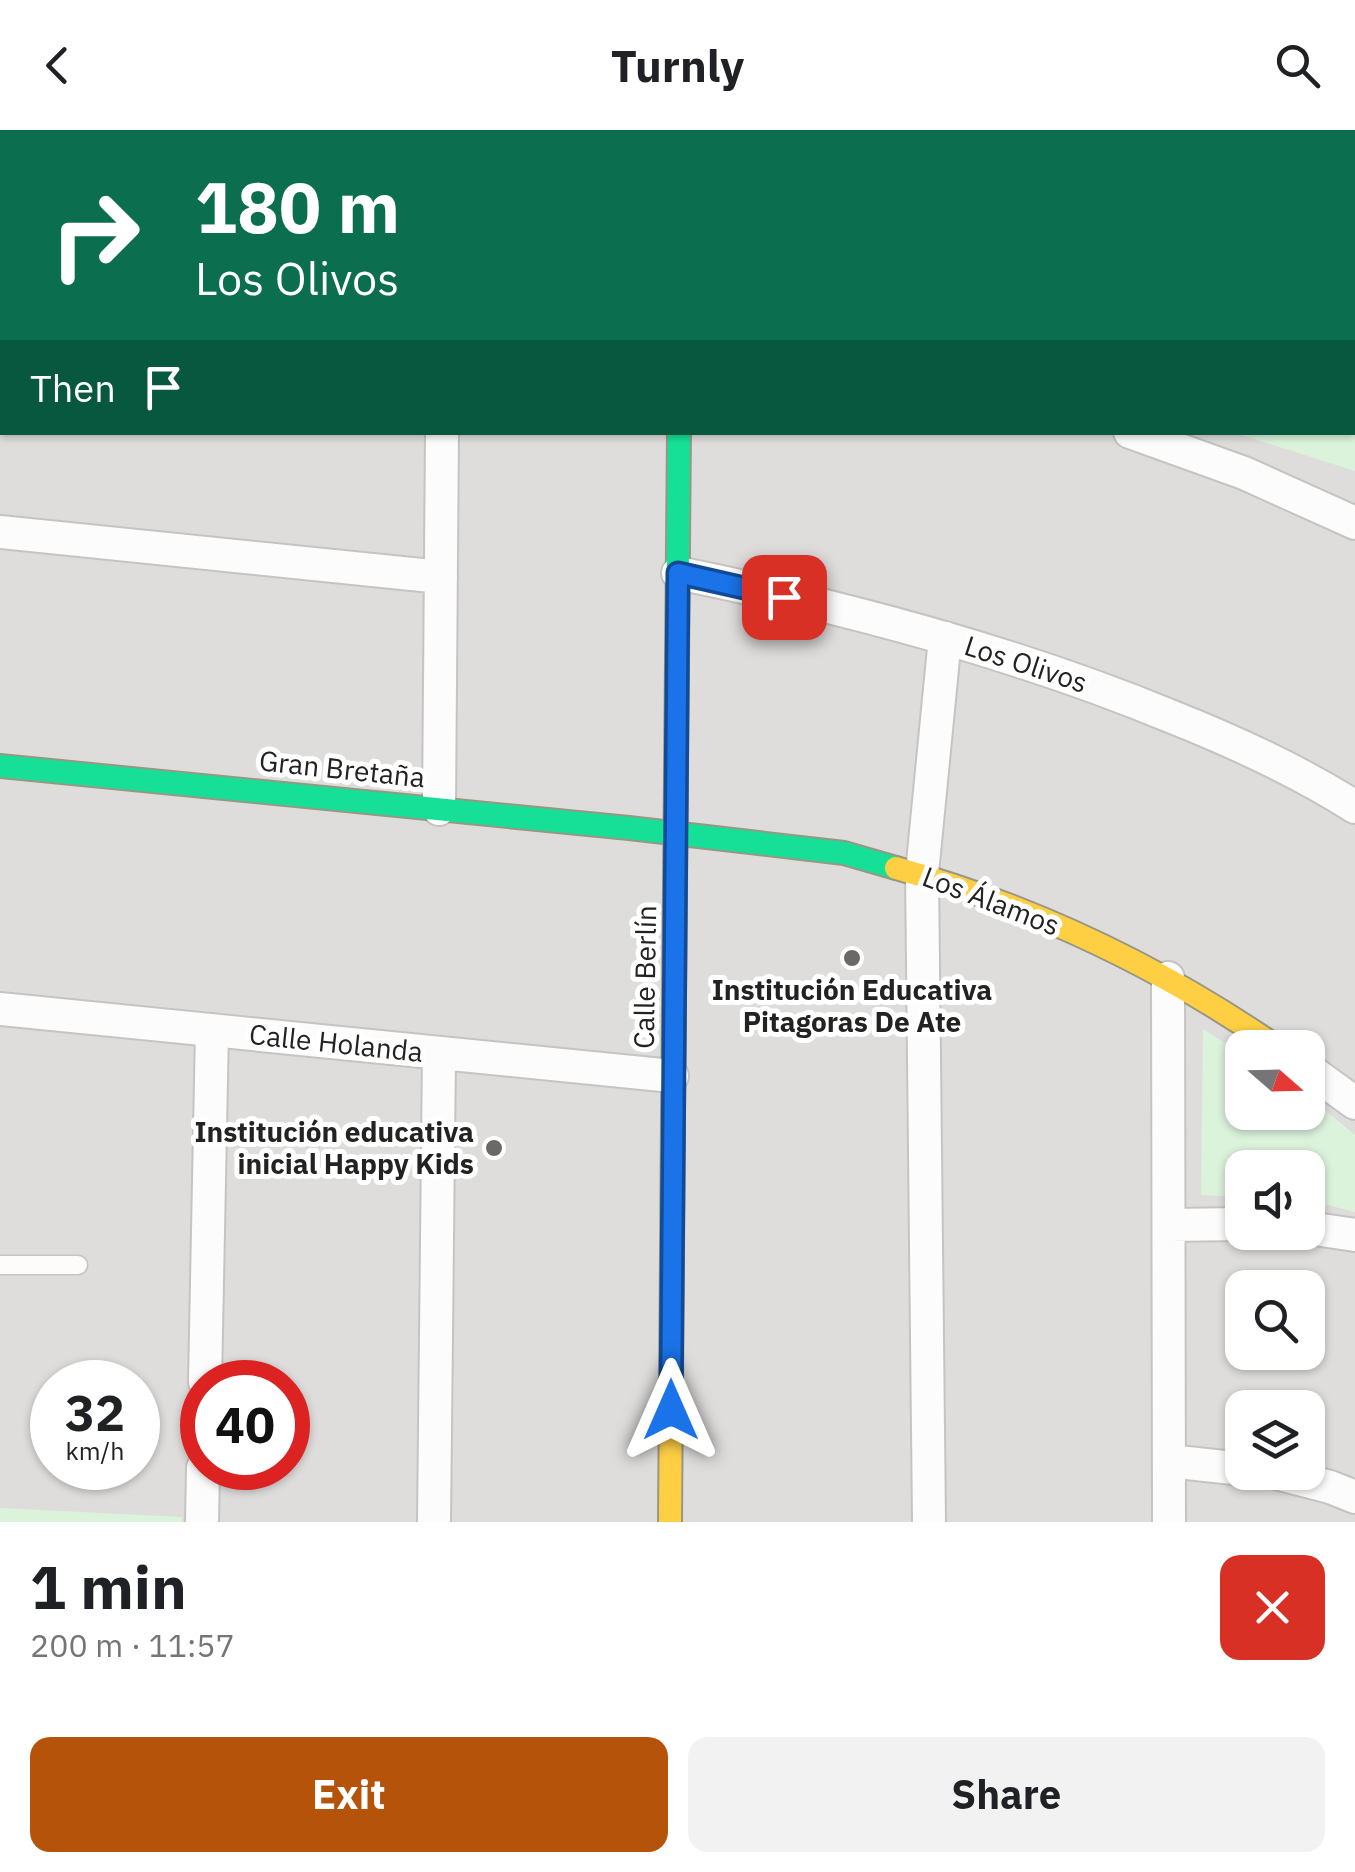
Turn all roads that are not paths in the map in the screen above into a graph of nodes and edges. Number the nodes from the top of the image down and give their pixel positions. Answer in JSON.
{"nodes":[{"id":1,"x":442,"y":435,"type":"edge"},
{"id":2,"x":679,"y":435,"type":"edge"},
{"id":3,"x":1147,"y":435,"type":"edge"},
{"id":4,"x":1187,"y":442,"type":"edge"},
{"id":5,"x":1355,"y":522,"type":"edge"},
{"id":6,"x":0,"y":532,"type":"edge"},
{"id":7,"x":678,"y":573,"type":"junction"},
{"id":8,"x":440,"y":577,"type":"junction"},
{"id":9,"x":945,"y":638,"type":"junction"},
{"id":10,"x":0,"y":766,"type":"edge"},
{"id":11,"x":1355,"y":807,"type":"edge"},
{"id":12,"x":439,"y":809,"type":"junction"},
{"id":13,"x":678,"y":833,"type":"junction"},
{"id":14,"x":922,"y":873,"type":"junction"},
{"id":15,"x":1168,"y":978,"type":"junction"},
{"id":16,"x":0,"y":1009,"type":"edge"},
{"id":17,"x":212,"y":1030,"type":"junction"},
{"id":18,"x":1250,"y":1030,"type":"edge"},
{"id":19,"x":440,"y":1053,"type":"junction"},
{"id":20,"x":672,"y":1076,"type":"junction"},
{"id":21,"x":1325,"y":1082,"type":"edge"},
{"id":22,"x":1355,"y":1103,"type":"edge"},
{"id":23,"x":1225,"y":1224,"type":"edge"},
{"id":24,"x":1168,"y":1226,"type":"junction"},
{"id":25,"x":1325,"y":1231,"type":"edge"},
{"id":26,"x":1355,"y":1236,"type":"edge"},
{"id":27,"x":0,"y":1265,"type":"edge"},
{"id":28,"x":78,"y":1265,"type":"dead end"},
{"id":29,"x":205,"y":1360,"type":"edge"},
{"id":30,"x":1169,"y":1461,"type":"junction"},
{"id":31,"x":1225,"y":1467,"type":"edge"},
{"id":32,"x":1325,"y":1485,"type":"edge"},
{"id":33,"x":203,"y":1490,"type":"edge"},
{"id":34,"x":1355,"y":1497,"type":"edge"},
{"id":35,"x":202,"y":1522,"type":"edge"},
{"id":36,"x":434,"y":1522,"type":"edge"},
{"id":37,"x":670,"y":1522,"type":"edge"},
{"id":38,"x":928,"y":1522,"type":"edge"},
{"id":39,"x":1169,"y":1522,"type":"edge"}],
"edges":[{"from":1,"to":8,"type":"street"},
{"from":2,"to":7,"type":"street","name":"Calle Berlín"},
{"from":3,"to":4,"type":"street"},
{"from":4,"to":5,"type":"street"},
{"from":6,"to":8,"type":"street"},
{"from":7,"to":9,"type":"street","name":"Los Olivos"},
{"from":7,"to":13,"type":"street","name":"Calle Berlín"},
{"from":8,"to":12,"type":"street"},
{"from":9,"to":11,"type":"street","name":"Los Olivos"},
{"from":9,"to":14,"type":"street"},
{"from":10,"to":12,"type":"street","name":"Gran Bretaña"},
{"from":12,"to":13,"type":"street","name":"Gran Bretaña"},
{"from":13,"to":14,"type":"street","name":"Los Álamos"},
{"from":13,"to":20,"type":"street","name":"Calle Berlín"},
{"from":14,"to":15,"type":"street","name":"Los Álamos"},
{"from":14,"to":38,"type":"street"},
{"from":15,"to":18,"type":"street","name":"Los Álamos"},
{"from":15,"to":24,"type":"street"},
{"from":16,"to":17,"type":"street","name":"Calle Holanda"},
{"from":17,"to":19,"type":"street","name":"Calle Holanda"},
{"from":17,"to":29,"type":"street"},
{"from":19,"to":20,"type":"street","name":"Calle Holanda"},
{"from":19,"to":36,"type":"street"},
{"from":20,"to":37,"type":"street","name":"Calle Berlín"},
{"from":21,"to":22,"type":"street"},
{"from":23,"to":24,"type":"street"},
{"from":24,"to":30,"type":"street"},
{"from":25,"to":26,"type":"street"},
{"from":27,"to":28,"type":"lane"},
{"from":30,"to":31,"type":"street"},
{"from":30,"to":39,"type":"street"},
{"from":32,"to":34,"type":"street"},
{"from":33,"to":35,"type":"street"}]}
